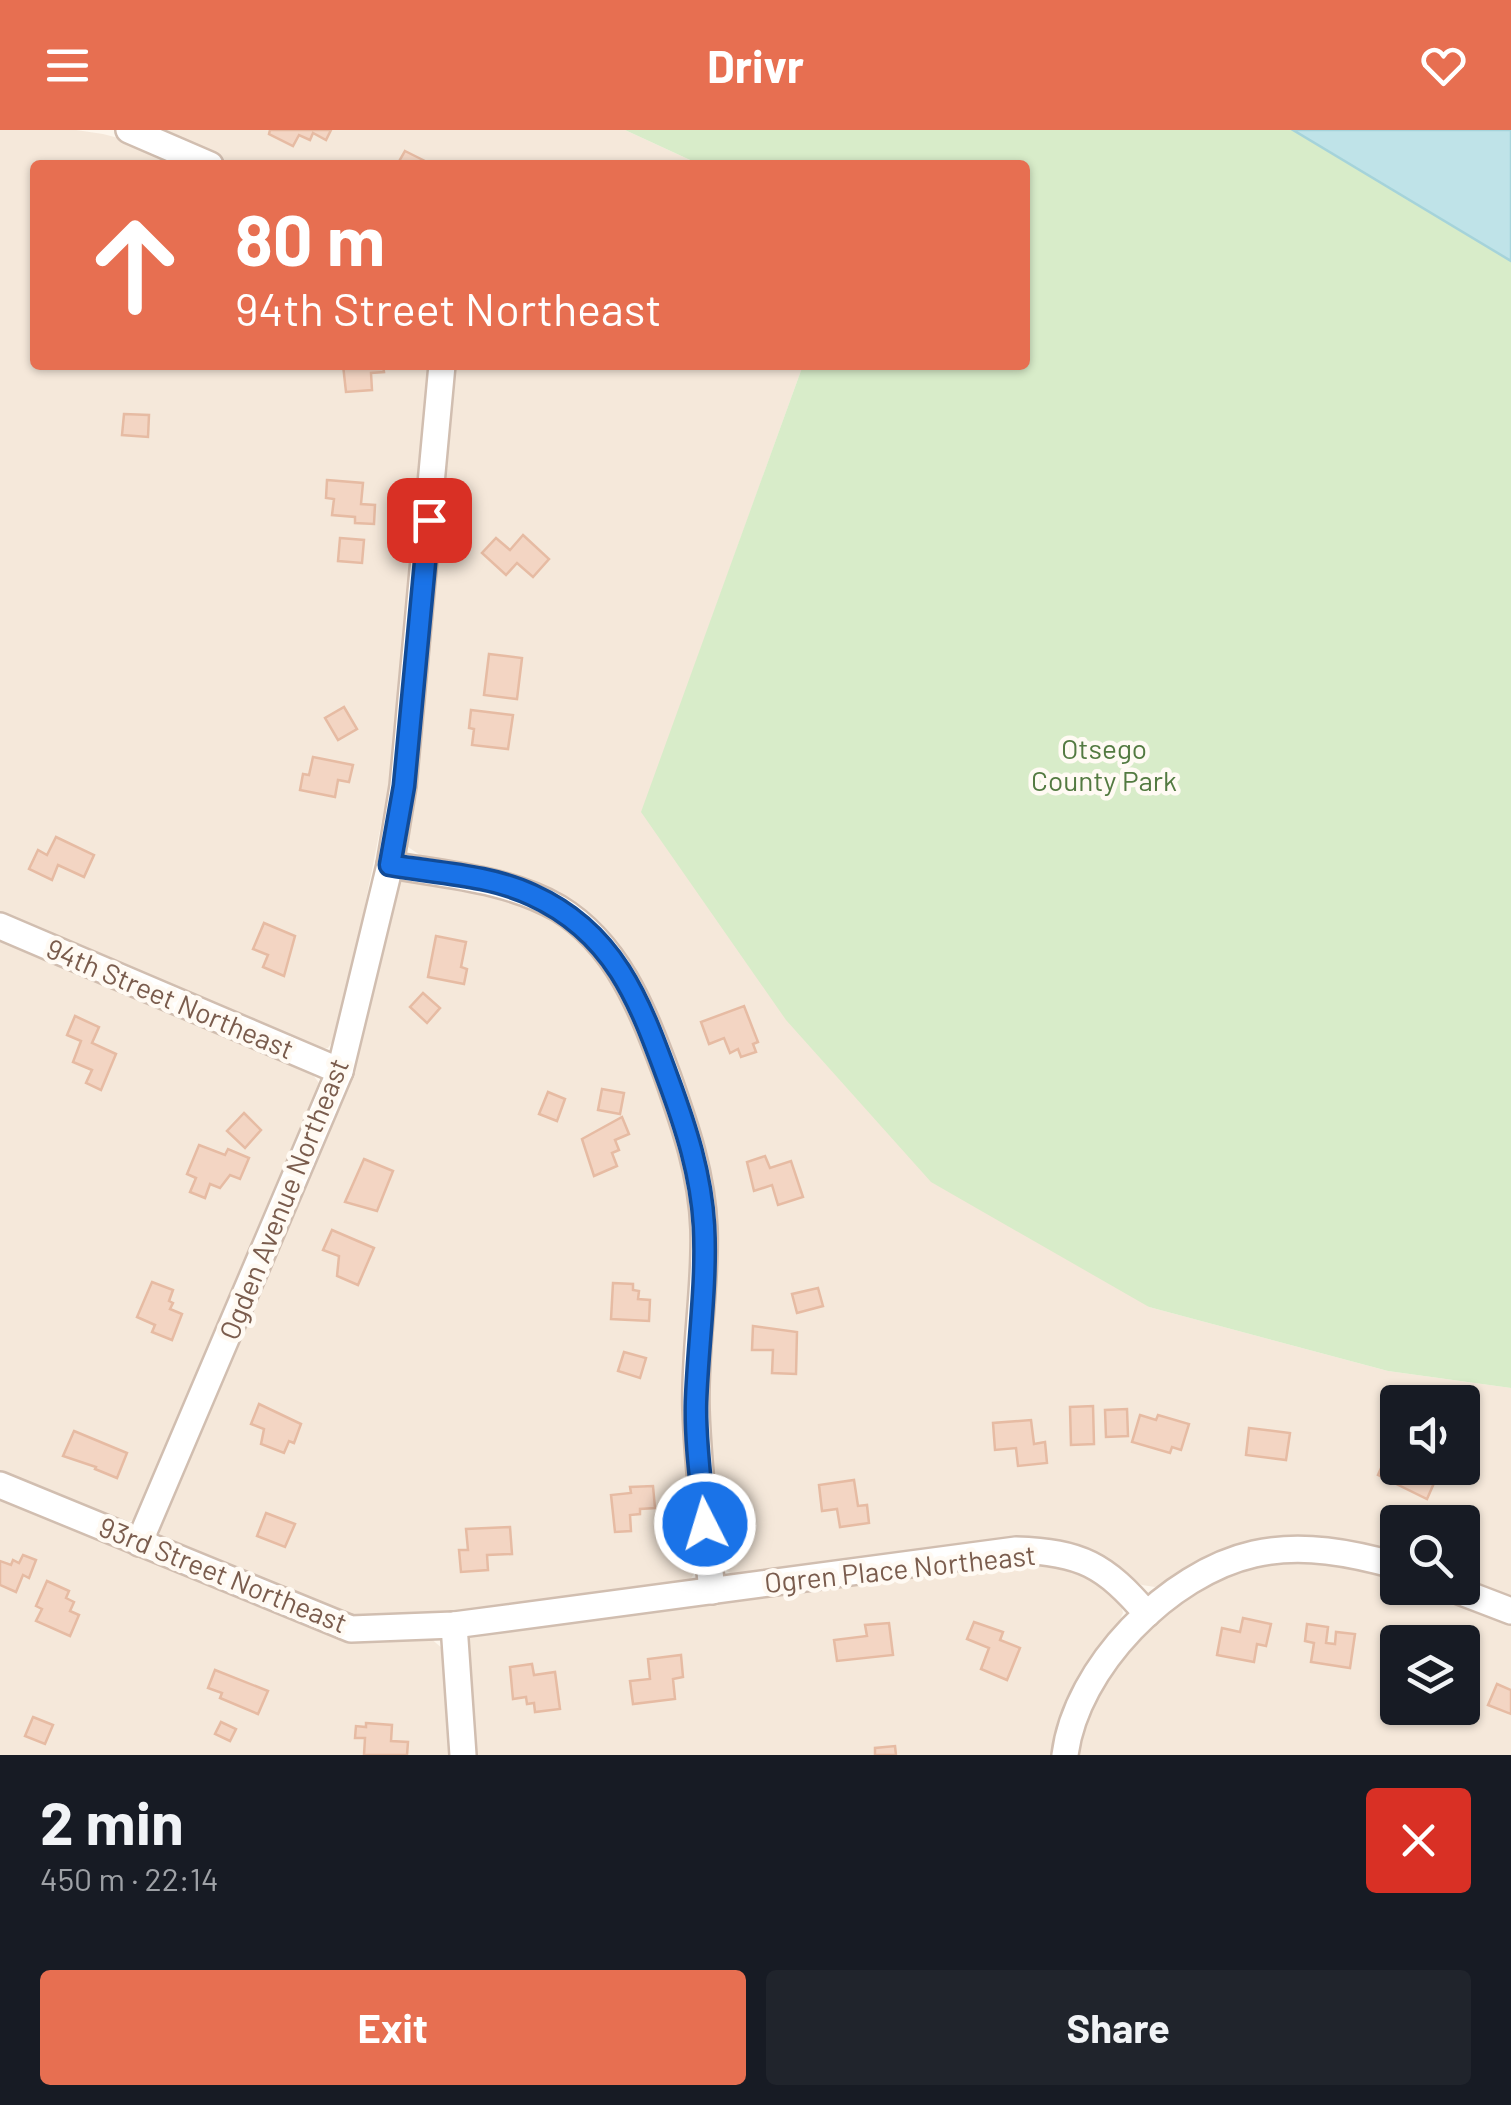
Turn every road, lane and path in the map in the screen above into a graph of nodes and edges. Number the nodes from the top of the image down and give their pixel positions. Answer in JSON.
{"nodes":[{"id":1,"x":130,"y":130,"type":"edge"},
{"id":2,"x":199,"y":160,"type":"edge"},
{"id":3,"x":442,"y":370,"type":"edge"},
{"id":4,"x":390,"y":865,"type":"junction"},
{"id":5,"x":0,"y":926,"type":"edge"},
{"id":6,"x":340,"y":1071,"type":"junction"},
{"id":7,"x":0,"y":1485,"type":"edge"},
{"id":8,"x":139,"y":1544,"type":"junction"},
{"id":9,"x":1380,"y":1561,"type":"edge"},
{"id":10,"x":712,"y":1591,"type":"junction"},
{"id":11,"x":1480,"y":1599,"type":"edge"},
{"id":12,"x":1511,"y":1611,"type":"edge"},
{"id":13,"x":1147,"y":1614,"type":"junction"},
{"id":14,"x":454,"y":1625,"type":"junction"},
{"id":15,"x":463,"y":1755,"type":"edge"},
{"id":16,"x":1065,"y":1755,"type":"edge"}],
"edges":[{"from":1,"to":2,"type":"street"},
{"from":3,"to":4,"type":"street","name":"Ogden Avenue Northeast"},
{"from":4,"to":6,"type":"street","name":"Ogden Avenue Northeast"},
{"from":4,"to":10,"type":"street"},
{"from":5,"to":6,"type":"street","name":"94th Street Northeast"},
{"from":6,"to":8,"type":"street","name":"Ogden Avenue Northeast"},
{"from":7,"to":8,"type":"street","name":"93rd Street Northeast"},
{"from":8,"to":14,"type":"street","name":"93rd Street Northeast"},
{"from":9,"to":13,"type":"street"},
{"from":10,"to":13,"type":"street","name":"Ogren Place Northeast"},
{"from":10,"to":14,"type":"street","name":"Ogren Place Northeast"},
{"from":11,"to":12,"type":"street"},
{"from":13,"to":16,"type":"street"},
{"from":14,"to":15,"type":"street"}]}
